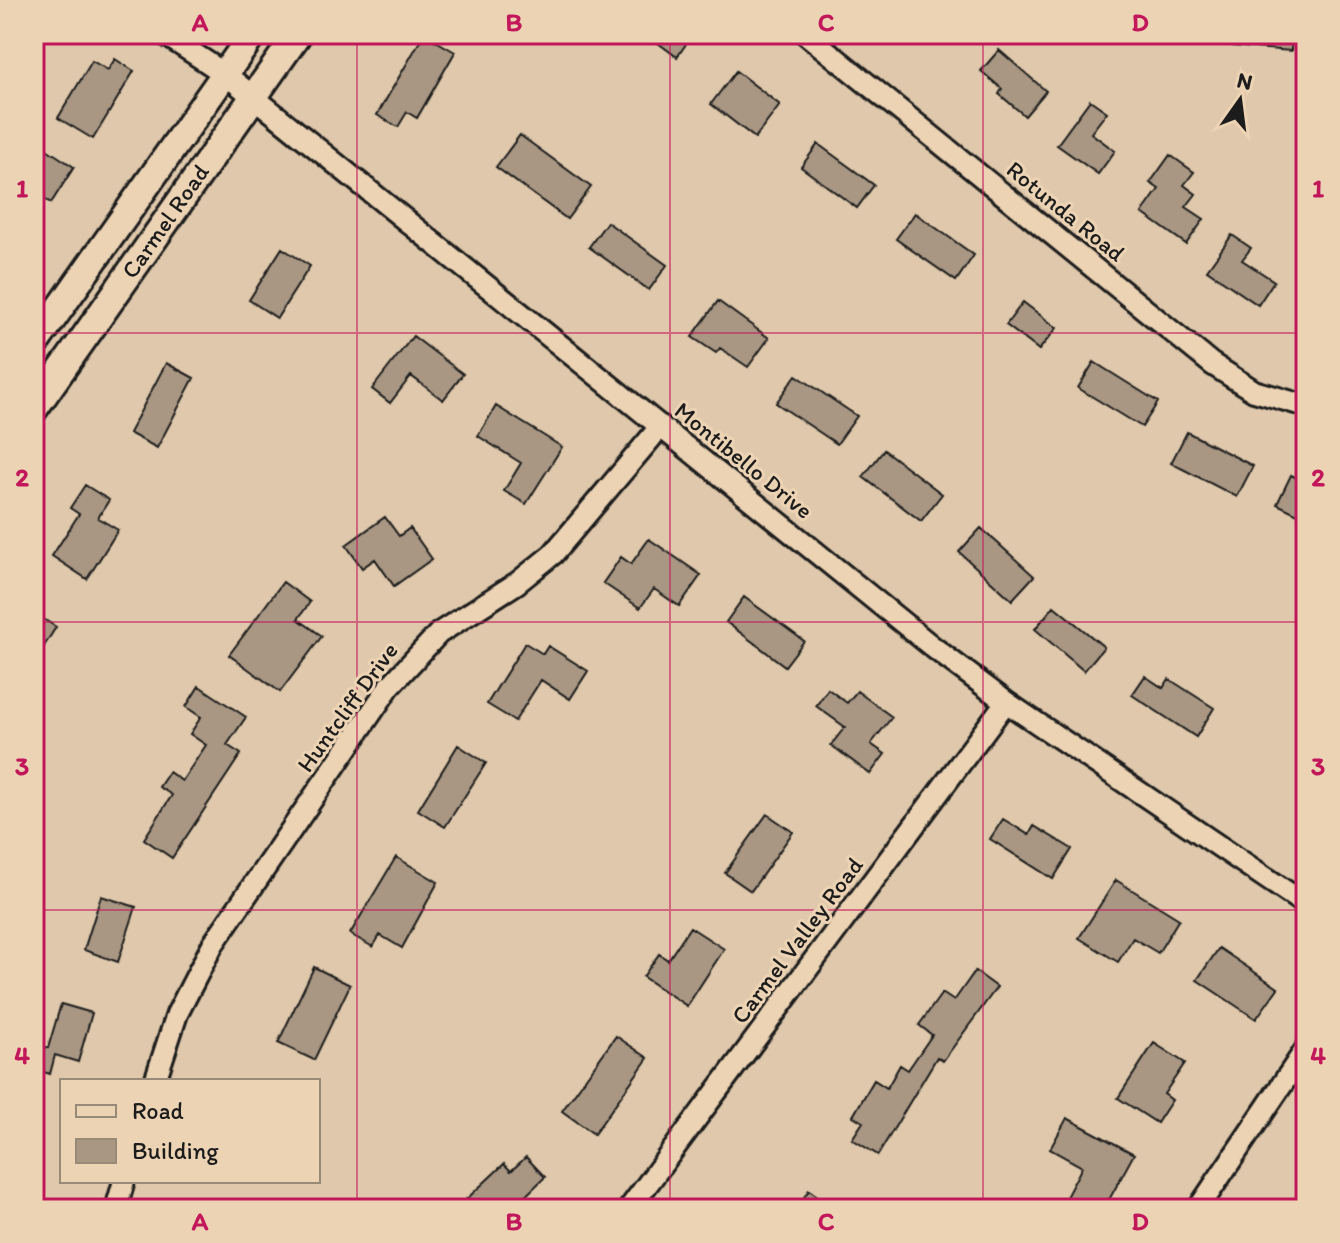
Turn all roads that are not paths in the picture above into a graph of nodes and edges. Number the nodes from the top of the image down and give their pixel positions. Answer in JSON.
{"nodes":[{"id":1,"x":164,"y":34,"type":"edge"},
{"id":2,"x":253,"y":34,"type":"edge"},
{"id":3,"x":298,"y":34,"type":"edge"},
{"id":4,"x":806,"y":34,"type":"edge"},
{"id":5,"x":225,"y":74,"type":"junction"},
{"id":6,"x":253,"y":96,"type":"junction"},
{"id":7,"x":34,"y":345,"type":"edge"},
{"id":8,"x":1306,"y":406,"type":"edge"},
{"id":9,"x":34,"y":409,"type":"edge"},
{"id":10,"x":661,"y":426,"type":"junction"},
{"id":11,"x":1006,"y":702,"type":"junction"},
{"id":12,"x":1306,"y":905,"type":"edge"},
{"id":13,"x":1306,"y":1049,"type":"edge"},
{"id":14,"x":156,"y":1079,"type":"edge"},
{"id":15,"x":123,"y":1183,"type":"edge"},
{"id":16,"x":116,"y":1209,"type":"edge"},
{"id":17,"x":629,"y":1209,"type":"edge"},
{"id":18,"x":1198,"y":1209,"type":"edge"}],
"edges":[{"from":1,"to":5,"type":"street","name":"Montibello Drive"},
{"from":2,"to":5,"type":"main road","name":"Carmel Road"},
{"from":3,"to":6,"type":"main road","name":"Carmel Road"},
{"from":4,"to":8,"type":"street","name":"Rotunda Road"},
{"from":5,"to":6,"type":"street","name":"Montibello Drive"},
{"from":5,"to":7,"type":"main road","name":"Carmel Road"},
{"from":6,"to":9,"type":"main road","name":"Carmel Road"},
{"from":6,"to":10,"type":"street","name":"Montibello Drive"},
{"from":10,"to":11,"type":"street","name":"Montibello Drive"},
{"from":10,"to":14,"type":"street","name":"Huntcliff Drive"},
{"from":11,"to":12,"type":"street","name":"Montibello Drive"},
{"from":11,"to":17,"type":"street","name":"Carmel Valley Road"},
{"from":13,"to":18,"type":"street"},
{"from":15,"to":16,"type":"street"}]}
